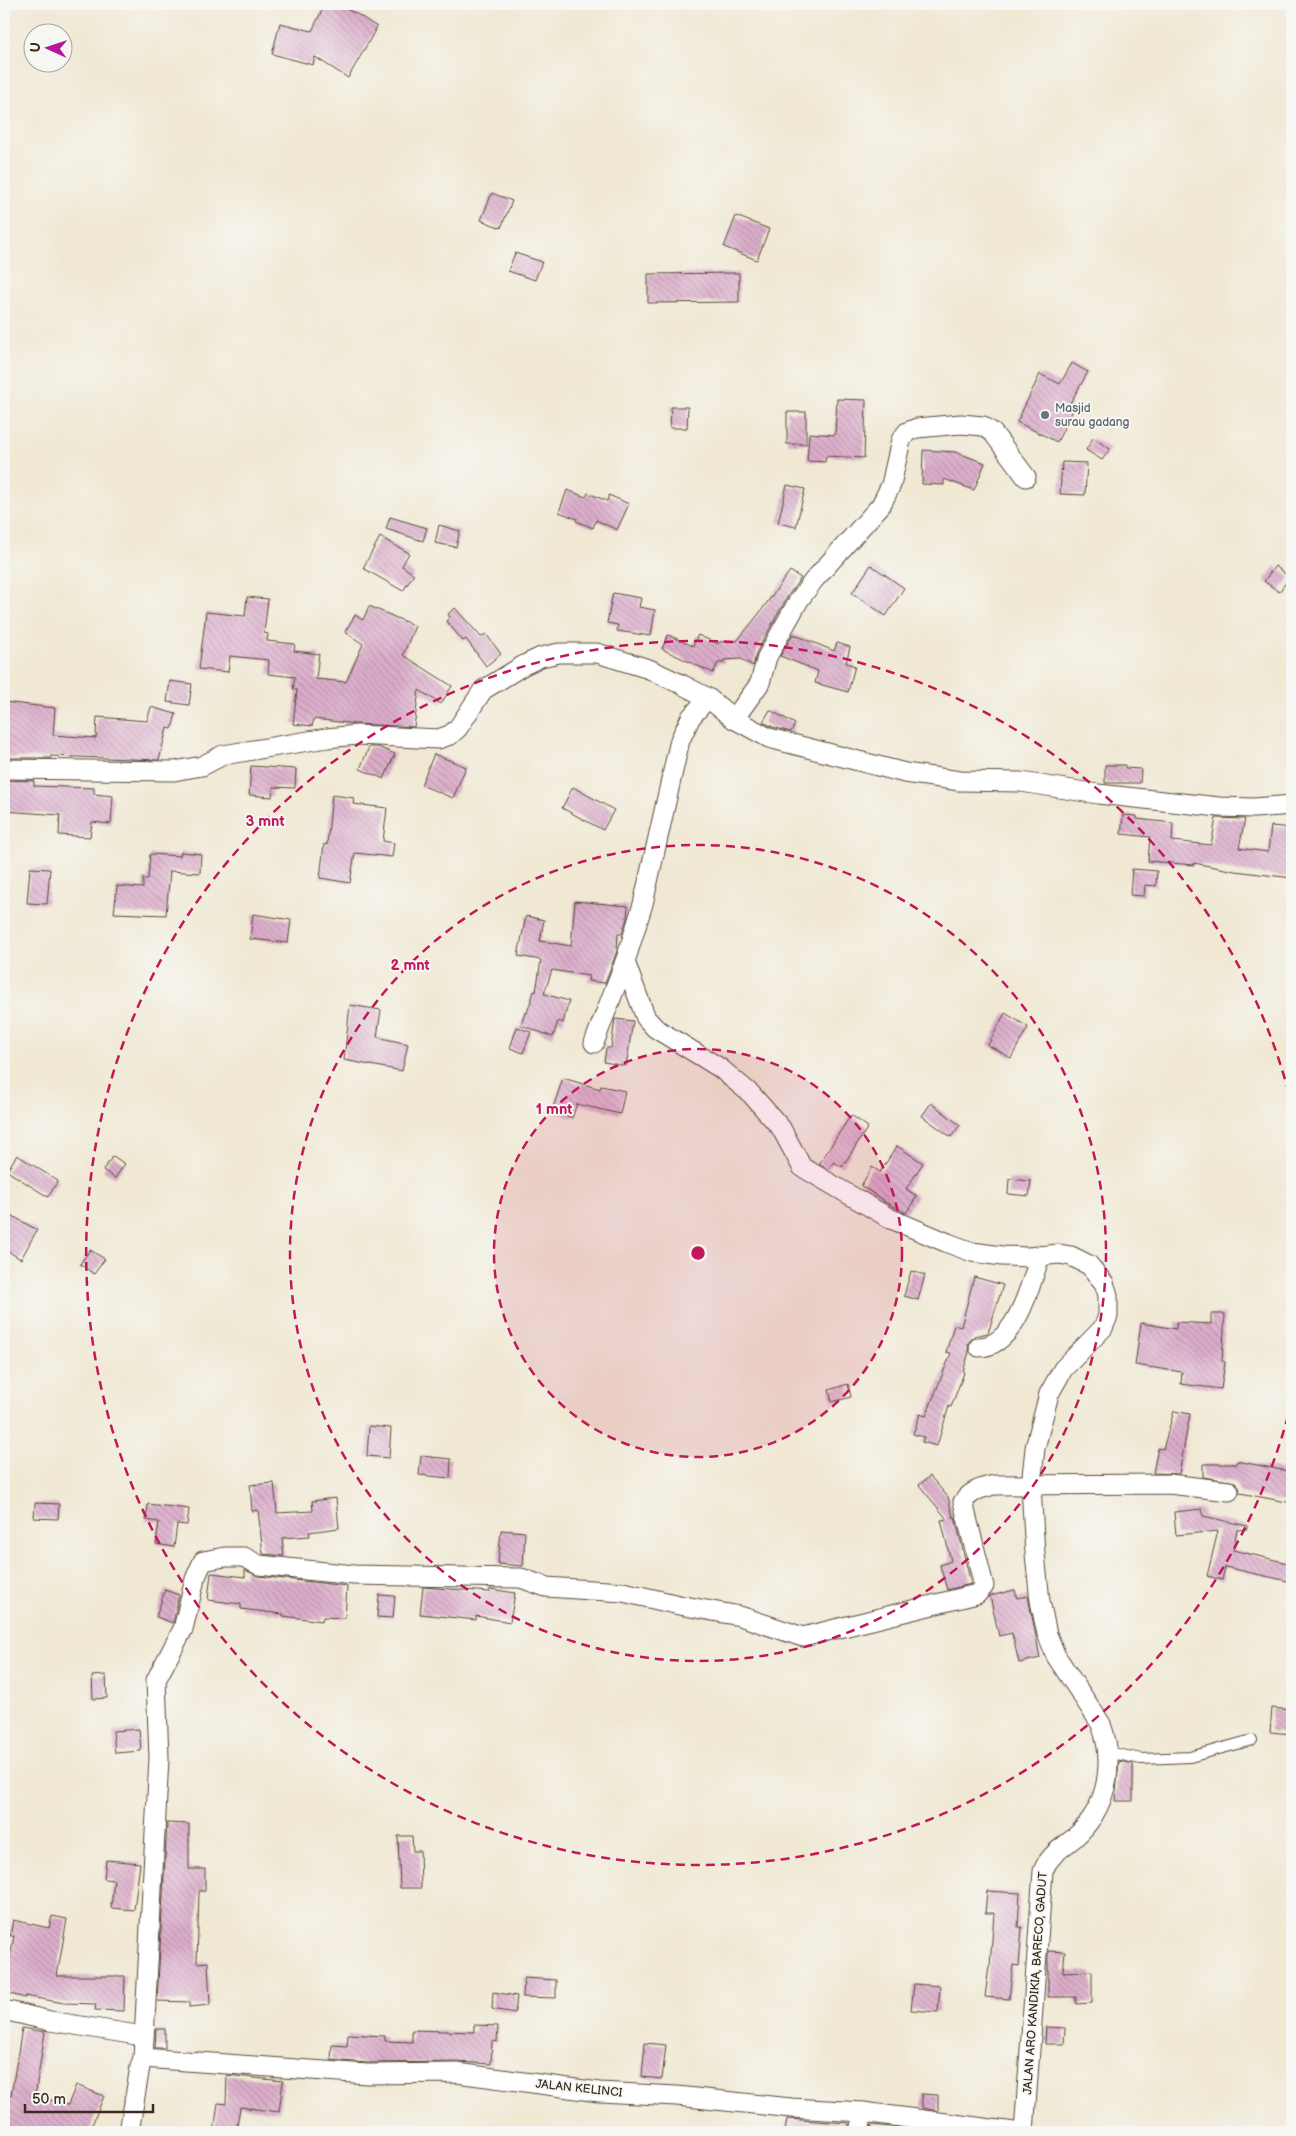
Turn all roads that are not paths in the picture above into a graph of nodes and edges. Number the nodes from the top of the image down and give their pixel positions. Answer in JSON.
{"nodes":[{"id":1,"x":1026,"y":477,"type":"dead end"},
{"id":2,"x":708,"y":698,"type":"junction"},
{"id":3,"x":734,"y":719,"type":"junction"},
{"id":4,"x":4,"y":770,"type":"edge"},
{"id":5,"x":1292,"y":806,"type":"edge"},
{"id":6,"x":625,"y":962,"type":"junction"},
{"id":7,"x":594,"y":1042,"type":"dead end"},
{"id":8,"x":1040,"y":1256,"type":"junction"},
{"id":9,"x":979,"y":1348,"type":"dead end"},
{"id":10,"x":1031,"y":1486,"type":"junction"},
{"id":11,"x":1229,"y":1491,"type":"dead end"},
{"id":12,"x":1252,"y":1740,"type":"dead end"},
{"id":13,"x":1108,"y":1752,"type":"junction"},
{"id":14,"x":4,"y":2010,"type":"edge"},
{"id":15,"x":143,"y":2036,"type":"junction"},
{"id":16,"x":143,"y":2058,"type":"junction"},
{"id":17,"x":864,"y":2112,"type":"junction"},
{"id":18,"x":128,"y":2132,"type":"edge"},
{"id":19,"x":859,"y":2132,"type":"edge"},
{"id":20,"x":1014,"y":2132,"type":"edge"},
{"id":21,"x":1024,"y":2132,"type":"edge"}],
"edges":[{"from":1,"to":3,"type":"street"},
{"from":2,"to":3,"type":"street"},
{"from":2,"to":4,"type":"street"},
{"from":2,"to":6,"type":"street"},
{"from":3,"to":5,"type":"street"},
{"from":6,"to":7,"type":"street"},
{"from":6,"to":8,"type":"street","name":"JALAN ARO KANDIKIA, BARECO, GADUT"},
{"from":8,"to":9,"type":"street"},
{"from":8,"to":10,"type":"street","name":"JALAN ARO KANDIKIA, BARECO, GADUT"},
{"from":10,"to":11,"type":"street"},
{"from":10,"to":13,"type":"street","name":"JALAN ARO KANDIKIA, BARECO, GADUT"},
{"from":10,"to":15,"type":"street"},
{"from":12,"to":13,"type":"lane"},
{"from":13,"to":21,"type":"street","name":"JALAN ARO KANDIKIA, BARECO, GADUT"},
{"from":14,"to":15,"type":"street"},
{"from":15,"to":16,"type":"street"},
{"from":16,"to":17,"type":"street","name":"JALAN KELINCI"},
{"from":16,"to":18,"type":"street"},
{"from":17,"to":19,"type":"street"},
{"from":17,"to":20,"type":"street","name":"JALAN KELINCI"}]}
